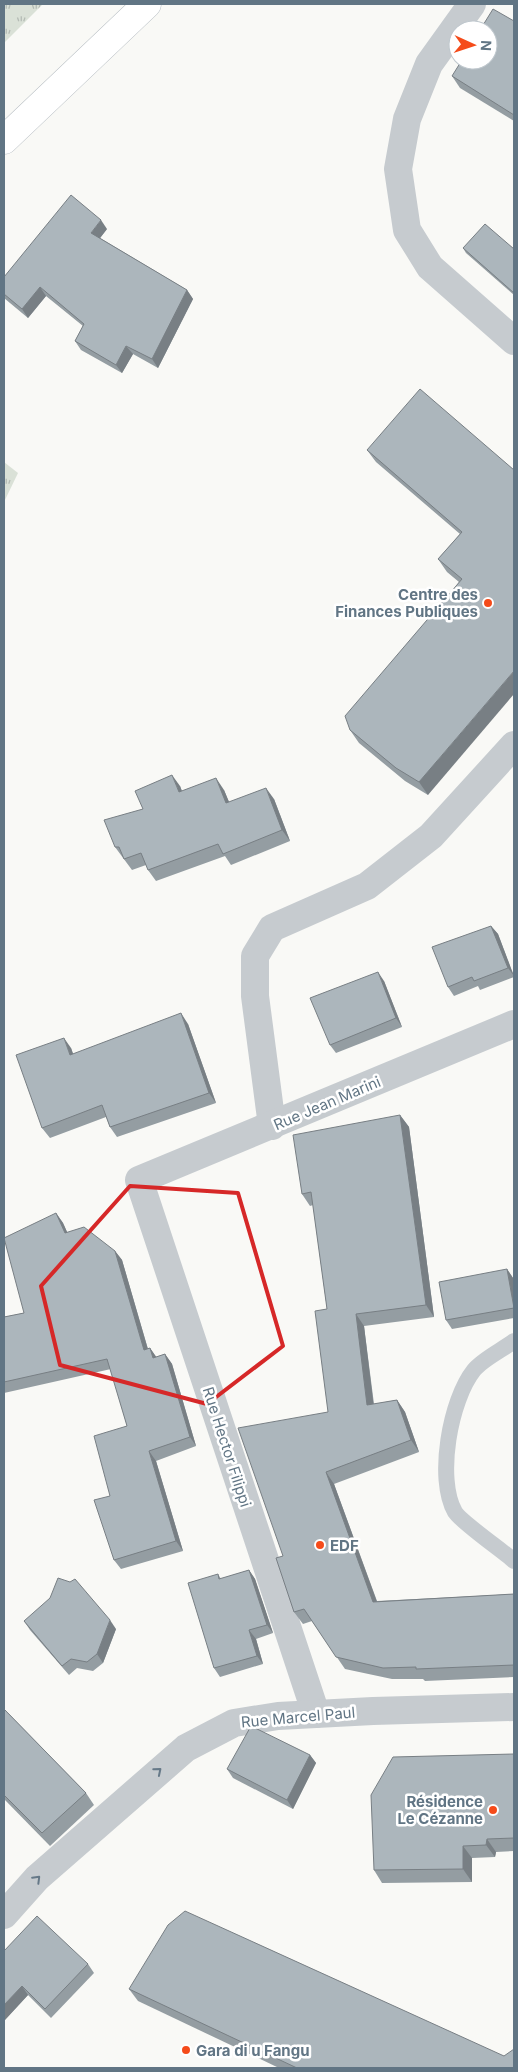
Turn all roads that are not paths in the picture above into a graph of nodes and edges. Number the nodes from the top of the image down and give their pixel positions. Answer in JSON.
{"nodes":[{"id":1,"x":147,"y":4,"type":"edge"},
{"id":2,"x":472,"y":4,"type":"edge"},
{"id":3,"x":4,"y":140,"type":"edge"},
{"id":4,"x":514,"y":340,"type":"edge"},
{"id":5,"x":514,"y":745,"type":"edge"},
{"id":6,"x":514,"y":1024,"type":"edge"},
{"id":7,"x":272,"y":1126,"type":"junction"},
{"id":8,"x":139,"y":1180,"type":"joint"},
{"id":9,"x":514,"y":1341,"type":"edge"},
{"id":10,"x":514,"y":1561,"type":"edge"},
{"id":11,"x":514,"y":1707,"type":"edge"},
{"id":12,"x":316,"y":1714,"type":"junction"},
{"id":13,"x":4,"y":1915,"type":"edge"}],
"edges":[{"from":1,"to":3,"type":"main road"},
{"from":2,"to":4,"type":"street"},
{"from":5,"to":7,"type":"street"},
{"from":6,"to":7,"type":"street","name":"Rue Jean Marini"},
{"from":7,"to":8,"type":"street","name":"Rue Jean Marini"},
{"from":8,"to":12,"type":"street","name":"Rue Hector Filippi"},
{"from":9,"to":10,"type":"lane"},
{"from":11,"to":12,"type":"street","name":"Rue Marcel Paul"},
{"from":13,"to":12,"type":"street","name":"Rue Marcel Paul","one_way":true}]}
